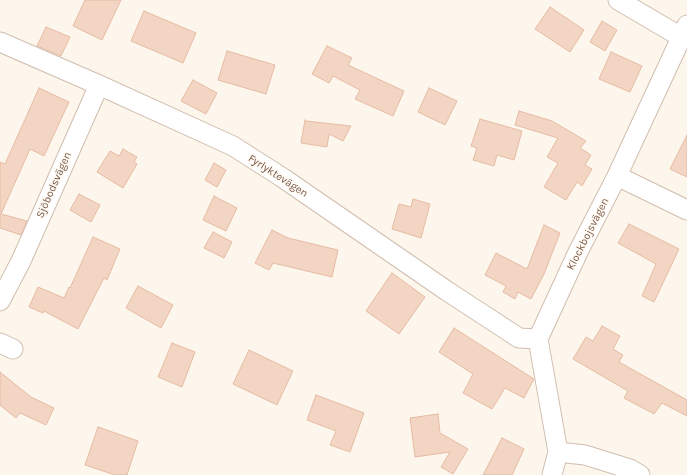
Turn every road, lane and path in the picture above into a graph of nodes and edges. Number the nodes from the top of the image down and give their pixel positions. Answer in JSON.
{"nodes":[{"id":1,"x":618,"y":0,"type":"edge"},
{"id":2,"x":684,"y":31,"type":"edge"},
{"id":3,"x":0,"y":42,"type":"edge"},
{"id":4,"x":99,"y":85,"type":"junction"},
{"id":5,"x":617,"y":176,"type":"junction"},
{"id":6,"x":687,"y":210,"type":"edge"},
{"id":7,"x":4,"y":282,"type":"edge"},
{"id":8,"x":0,"y":301,"type":"edge"},
{"id":9,"x":538,"y":339,"type":"junction"},
{"id":10,"x":558,"y":452,"type":"junction"},
{"id":11,"x":552,"y":475,"type":"edge"},
{"id":12,"x":640,"y":475,"type":"edge"}],
"edges":[{"from":1,"to":2,"type":"street"},
{"from":2,"to":5,"type":"street","name":"Klockbojsvägen"},
{"from":3,"to":4,"type":"street","name":"Fyrlyktevägen"},
{"from":4,"to":7,"type":"street","name":"Sjöbodsvägen"},
{"from":4,"to":9,"type":"street","name":"Fyrlyktevägen"},
{"from":5,"to":6,"type":"street"},
{"from":5,"to":9,"type":"street","name":"Klockbojsvägen"},
{"from":7,"to":8,"type":"street","name":"Sjöbodsvägen"},
{"from":9,"to":10,"type":"street"},
{"from":10,"to":11,"type":"street"},
{"from":10,"to":12,"type":"street"}]}
